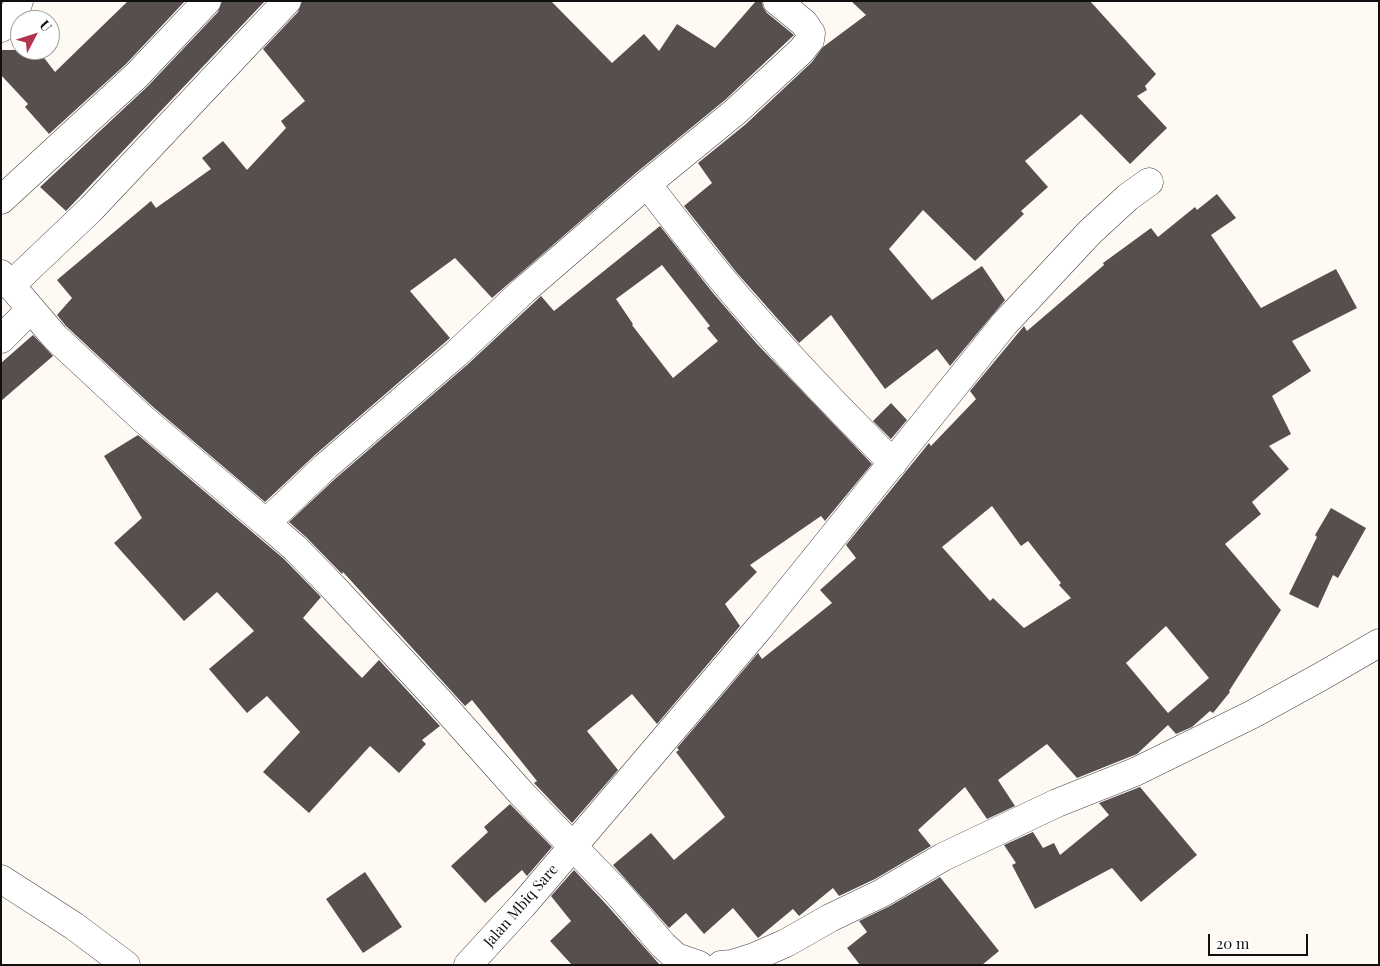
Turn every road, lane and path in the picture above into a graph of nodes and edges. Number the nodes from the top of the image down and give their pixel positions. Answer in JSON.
{"nodes":[{"id":1,"x":19,"y":1,"type":"edge"},
{"id":2,"x":207,"y":1,"type":"edge"},
{"id":3,"x":287,"y":1,"type":"edge"},
{"id":4,"x":776,"y":1,"type":"edge"},
{"id":5,"x":1,"y":28,"type":"edge"},
{"id":6,"x":1149,"y":182,"type":"dead end"},
{"id":7,"x":647,"y":184,"type":"junction"},
{"id":8,"x":1,"y":200,"type":"edge"},
{"id":9,"x":6,"y":280,"type":"edge"},
{"id":10,"x":30,"y":310,"type":"junction"},
{"id":11,"x":1,"y":339,"type":"edge"},
{"id":12,"x":893,"y":464,"type":"junction"},
{"id":13,"x":266,"y":523,"type":"junction"},
{"id":14,"x":1379,"y":643,"type":"edge"},
{"id":15,"x":573,"y":846,"type":"junction"},
{"id":16,"x":1,"y":879,"type":"edge"},
{"id":17,"x":126,"y":965,"type":"edge"},
{"id":18,"x":468,"y":965,"type":"edge"},
{"id":19,"x":699,"y":965,"type":"edge"},
{"id":20,"x":721,"y":965,"type":"edge"}],
"edges":[{"from":1,"to":5,"type":"street"},
{"from":2,"to":8,"type":"street"},
{"from":3,"to":9,"type":"street"},
{"from":4,"to":7,"type":"street"},
{"from":6,"to":12,"type":"street","name":"Jalan Mbiq Sare"},
{"from":7,"to":12,"type":"street"},
{"from":7,"to":13,"type":"street"},
{"from":9,"to":10,"type":"street"},
{"from":10,"to":11,"type":"street"},
{"from":10,"to":13,"type":"street"},
{"from":12,"to":15,"type":"street","name":"Jalan Mbiq Sare"},
{"from":13,"to":15,"type":"street"},
{"from":14,"to":20,"type":"street"},
{"from":15,"to":18,"type":"street","name":"Jalan Mbiq Sare"},
{"from":15,"to":19,"type":"street"},
{"from":16,"to":17,"type":"street"}]}
